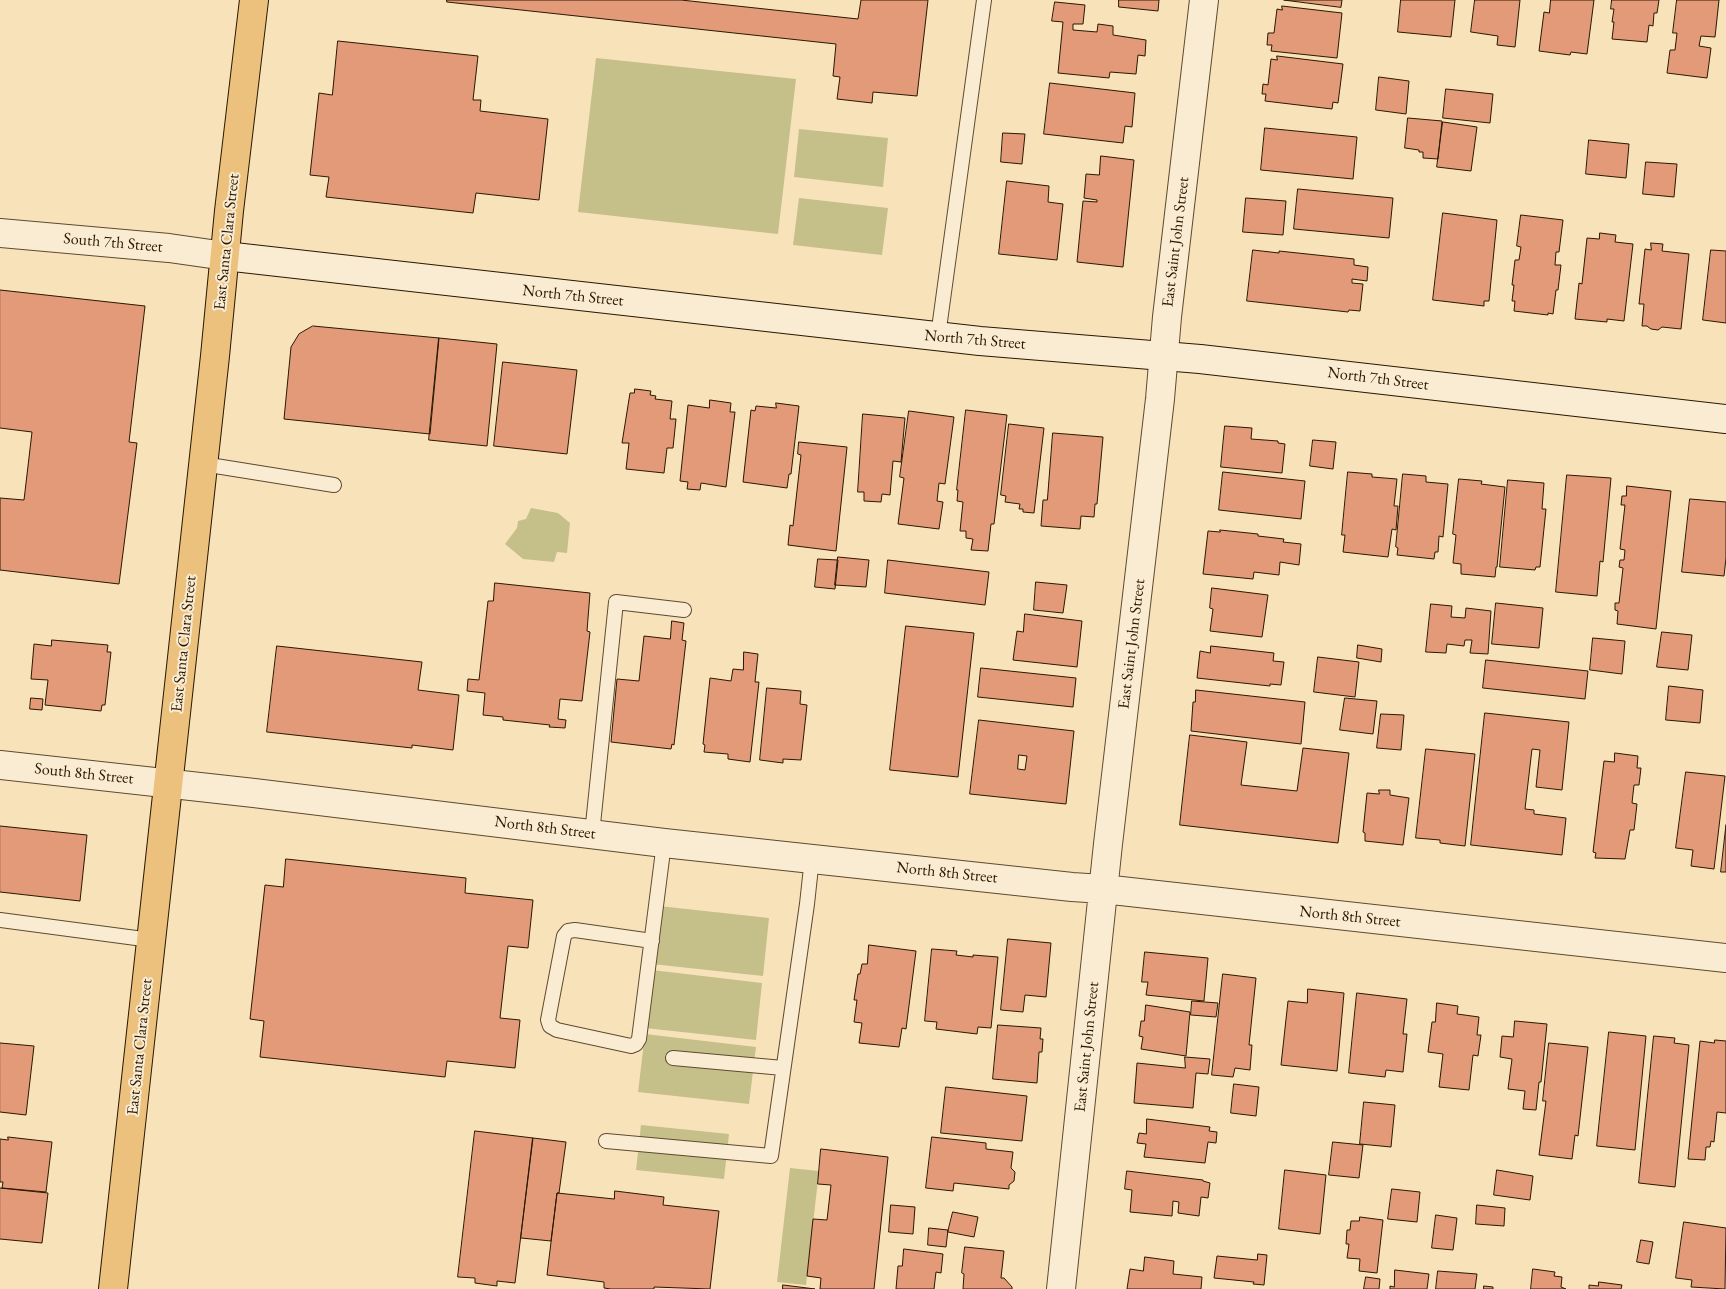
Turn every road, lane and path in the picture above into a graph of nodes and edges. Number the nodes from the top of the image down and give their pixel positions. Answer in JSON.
{"nodes":[{"id":1,"x":254,"y":0,"type":"edge"},
{"id":2,"x":984,"y":0,"type":"edge"},
{"id":3,"x":1204,"y":0,"type":"edge"},
{"id":4,"x":0,"y":233,"type":"edge"},
{"id":5,"x":225,"y":256,"type":"junction"},
{"id":6,"x":938,"y":336,"type":"junction"},
{"id":7,"x":1164,"y":356,"type":"junction"},
{"id":8,"x":1726,"y":419,"type":"edge"},
{"id":9,"x":203,"y":464,"type":"junction"},
{"id":10,"x":334,"y":485,"type":"dead end"},
{"id":11,"x":684,"y":610,"type":"dead end"},
{"id":12,"x":0,"y":765,"type":"edge"},
{"id":13,"x":169,"y":784,"type":"junction"},
{"id":14,"x":592,"y":834,"type":"junction"},
{"id":15,"x":664,"y":842,"type":"junction"},
{"id":16,"x":812,"y":858,"type":"junction"},
{"id":17,"x":1103,"y":889,"type":"junction"},
{"id":18,"x":0,"y":920,"type":"edge"},
{"id":19,"x":151,"y":940,"type":"junction"},
{"id":20,"x":652,"y":941,"type":"junction"},
{"id":21,"x":1726,"y":958,"type":"edge"},
{"id":22,"x":673,"y":1058,"type":"dead end"},
{"id":23,"x":783,"y":1068,"type":"junction"},
{"id":24,"x":606,"y":1141,"type":"dead end"},
{"id":25,"x":113,"y":1289,"type":"edge"},
{"id":26,"x":1061,"y":1289,"type":"edge"}],
"edges":[{"from":1,"to":5,"type":"main road","name":"East Santa Clara Street"},
{"from":2,"to":6,"type":"lane"},
{"from":3,"to":7,"type":"street","name":"East Saint John Street"},
{"from":4,"to":5,"type":"street","name":"South 7th Street"},
{"from":5,"to":6,"type":"street","name":"North 7th Street"},
{"from":5,"to":9,"type":"main road","name":"East Santa Clara Street"},
{"from":6,"to":7,"type":"street","name":"North 7th Street"},
{"from":7,"to":8,"type":"street","name":"North 7th Street"},
{"from":7,"to":17,"type":"street","name":"East Saint John Street"},
{"from":9,"to":10,"type":"lane"},
{"from":9,"to":13,"type":"main road","name":"East Santa Clara Street"},
{"from":11,"to":14,"type":"lane"},
{"from":12,"to":13,"type":"street","name":"South 8th Street"},
{"from":13,"to":14,"type":"street","name":"North 8th Street"},
{"from":13,"to":19,"type":"main road","name":"East Santa Clara Street"},
{"from":14,"to":15,"type":"street","name":"North 8th Street"},
{"from":15,"to":16,"type":"street","name":"North 8th Street"},
{"from":15,"to":20,"type":"lane"},
{"from":16,"to":17,"type":"street","name":"North 8th Street"},
{"from":16,"to":23,"type":"lane"},
{"from":17,"to":21,"type":"street","name":"North 8th Street"},
{"from":17,"to":26,"type":"street","name":"East Saint John Street"},
{"from":18,"to":19,"type":"lane"},
{"from":19,"to":25,"type":"main road","name":"East Santa Clara Street"},
{"from":20,"to":20,"type":"lane"},
{"from":22,"to":23,"type":"lane"},
{"from":23,"to":24,"type":"lane"}]}
